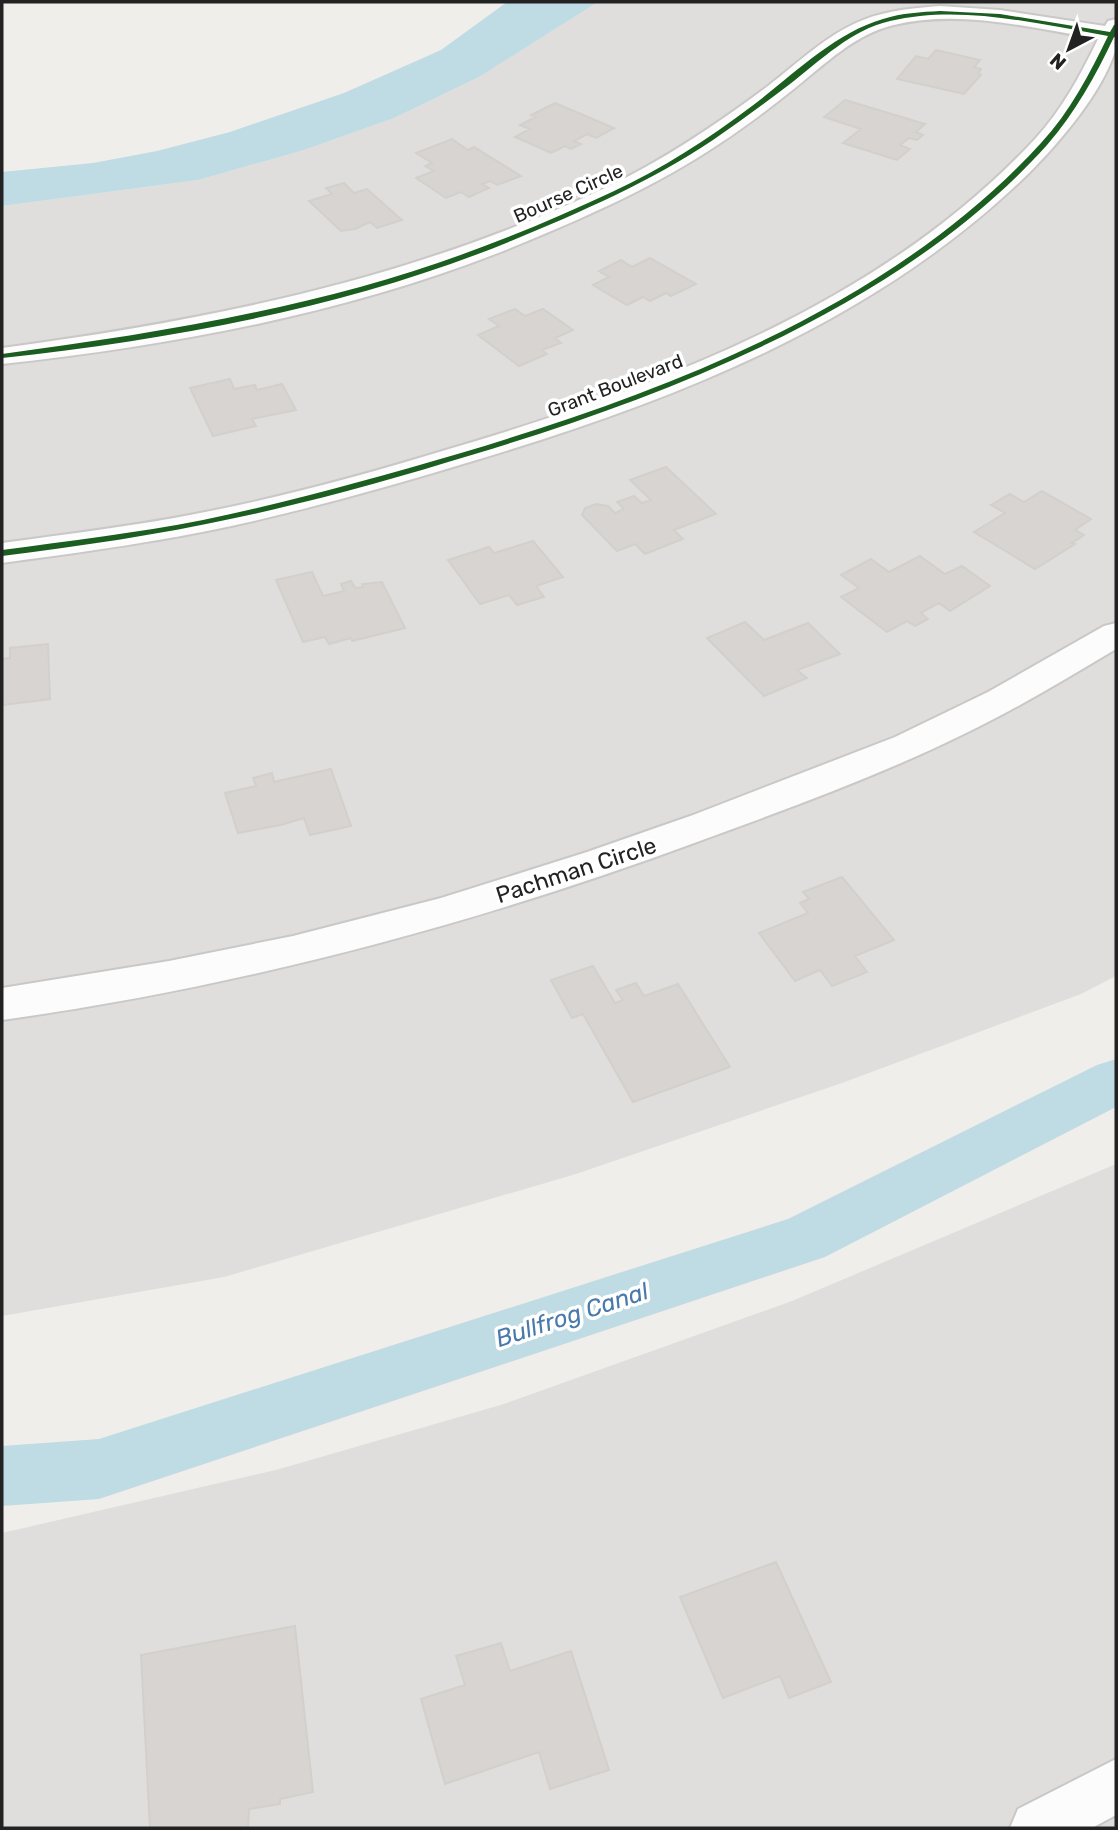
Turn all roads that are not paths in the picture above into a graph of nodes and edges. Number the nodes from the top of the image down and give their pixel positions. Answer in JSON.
{"nodes":[{"id":1,"x":1115,"y":32,"type":"edge"},
{"id":2,"x":2,"y":356,"type":"edge"},
{"id":3,"x":2,"y":553,"type":"edge"},
{"id":4,"x":1116,"y":634,"type":"edge"},
{"id":5,"x":2,"y":1004,"type":"edge"},
{"id":6,"x":1116,"y":1786,"type":"edge"},
{"id":7,"x":1037,"y":1828,"type":"edge"}],
"edges":[{"from":1,"to":2,"type":"street","name":"Bourse Circle"},
{"from":1,"to":3,"type":"street","name":"Grant Boulevard"},
{"from":4,"to":5,"type":"street","name":"Pachman Circle"},
{"from":6,"to":7,"type":"street"}]}
